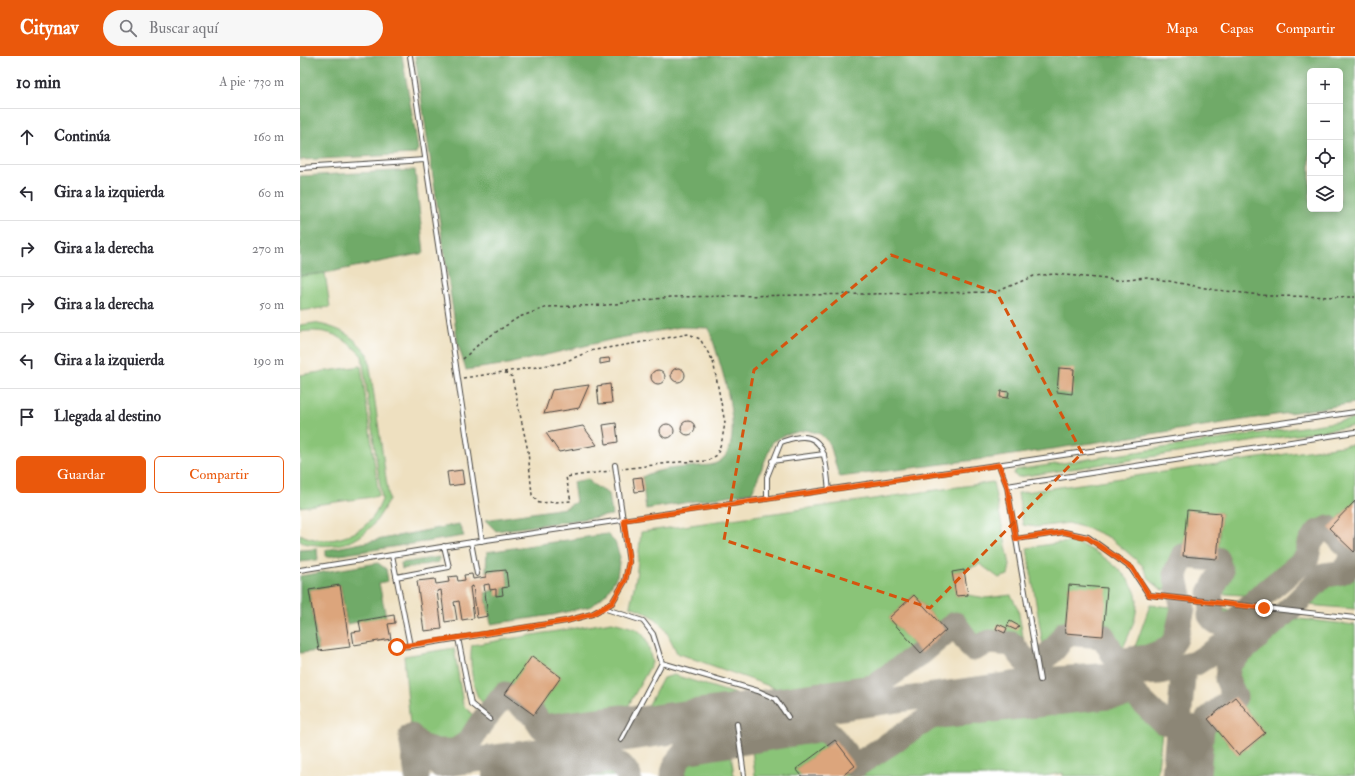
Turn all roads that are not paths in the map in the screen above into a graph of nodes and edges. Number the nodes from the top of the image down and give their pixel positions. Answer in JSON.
{"nodes":[{"id":1,"x":410,"y":56,"type":"edge"},
{"id":2,"x":425,"y":160,"type":"junction"},
{"id":3,"x":300,"y":168,"type":"edge"},
{"id":4,"x":1355,"y":412,"type":"edge"},
{"id":5,"x":1355,"y":432,"type":"edge"},
{"id":6,"x":824,"y":454,"type":"junction"},
{"id":7,"x":772,"y":461,"type":"junction"},
{"id":8,"x":615,"y":464,"type":"dead end"},
{"id":9,"x":999,"y":465,"type":"junction"},
{"id":10,"x":1007,"y":486,"type":"junction"},
{"id":11,"x":829,"y":490,"type":"junction"},
{"id":12,"x":767,"y":499,"type":"junction"},
{"id":13,"x":624,"y":520,"type":"junction"},
{"id":14,"x":1016,"y":539,"type":"junction"},
{"id":15,"x":482,"y":541,"type":"junction"},
{"id":16,"x":472,"y":542,"type":"junction"},
{"id":17,"x":444,"y":546,"type":"junction"},
{"id":18,"x":392,"y":555,"type":"junction"},
{"id":19,"x":300,"y":570,"type":"edge"},
{"id":20,"x":477,"y":574,"type":"dead end"},
{"id":21,"x":396,"y":577,"type":"junction"},
{"id":22,"x":603,"y":608,"type":"junction"},
{"id":23,"x":1355,"y":618,"type":"edge"},
{"id":24,"x":458,"y":638,"type":"junction"},
{"id":25,"x":410,"y":646,"type":"junction"},
{"id":26,"x":397,"y":647,"type":"dead end"},
{"id":27,"x":662,"y":663,"type":"junction"},
{"id":28,"x":1040,"y":680,"type":"dead end"},
{"id":29,"x":788,"y":717,"type":"dead end"},
{"id":30,"x":490,"y":719,"type":"dead end"},
{"id":31,"x":737,"y":724,"type":"dead end"},
{"id":32,"x":622,"y":740,"type":"dead end"},
{"id":33,"x":744,"y":776,"type":"edge"}],
"edges":[{"from":1,"to":2,"type":"lane"},
{"from":2,"to":3,"type":"lane"},
{"from":2,"to":15,"type":"lane"},
{"from":4,"to":9,"type":"lane"},
{"from":5,"to":10,"type":"lane"},
{"from":6,"to":7,"type":"lane"},
{"from":6,"to":7,"type":"lane"},
{"from":6,"to":11,"type":"lane"},
{"from":7,"to":12,"type":"lane"},
{"from":8,"to":13,"type":"lane"},
{"from":9,"to":10,"type":"lane"},
{"from":9,"to":11,"type":"lane"},
{"from":10,"to":14,"type":"lane"},
{"from":11,"to":12,"type":"lane"},
{"from":12,"to":13,"type":"lane"},
{"from":13,"to":15,"type":"lane"},
{"from":13,"to":22,"type":"lane"},
{"from":14,"to":23,"type":"lane"},
{"from":14,"to":28,"type":"lane"},
{"from":15,"to":16,"type":"lane"},
{"from":16,"to":17,"type":"lane"},
{"from":16,"to":20,"type":"lane"},
{"from":17,"to":18,"type":"lane"},
{"from":17,"to":21,"type":"lane"},
{"from":18,"to":19,"type":"lane"},
{"from":18,"to":21,"type":"lane"},
{"from":21,"to":25,"type":"lane"},
{"from":22,"to":24,"type":"lane"},
{"from":22,"to":27,"type":"lane"},
{"from":24,"to":25,"type":"lane"},
{"from":24,"to":30,"type":"lane"},
{"from":25,"to":26,"type":"lane"},
{"from":27,"to":29,"type":"lane"},
{"from":27,"to":32,"type":"lane"},
{"from":31,"to":33,"type":"lane"}]}
